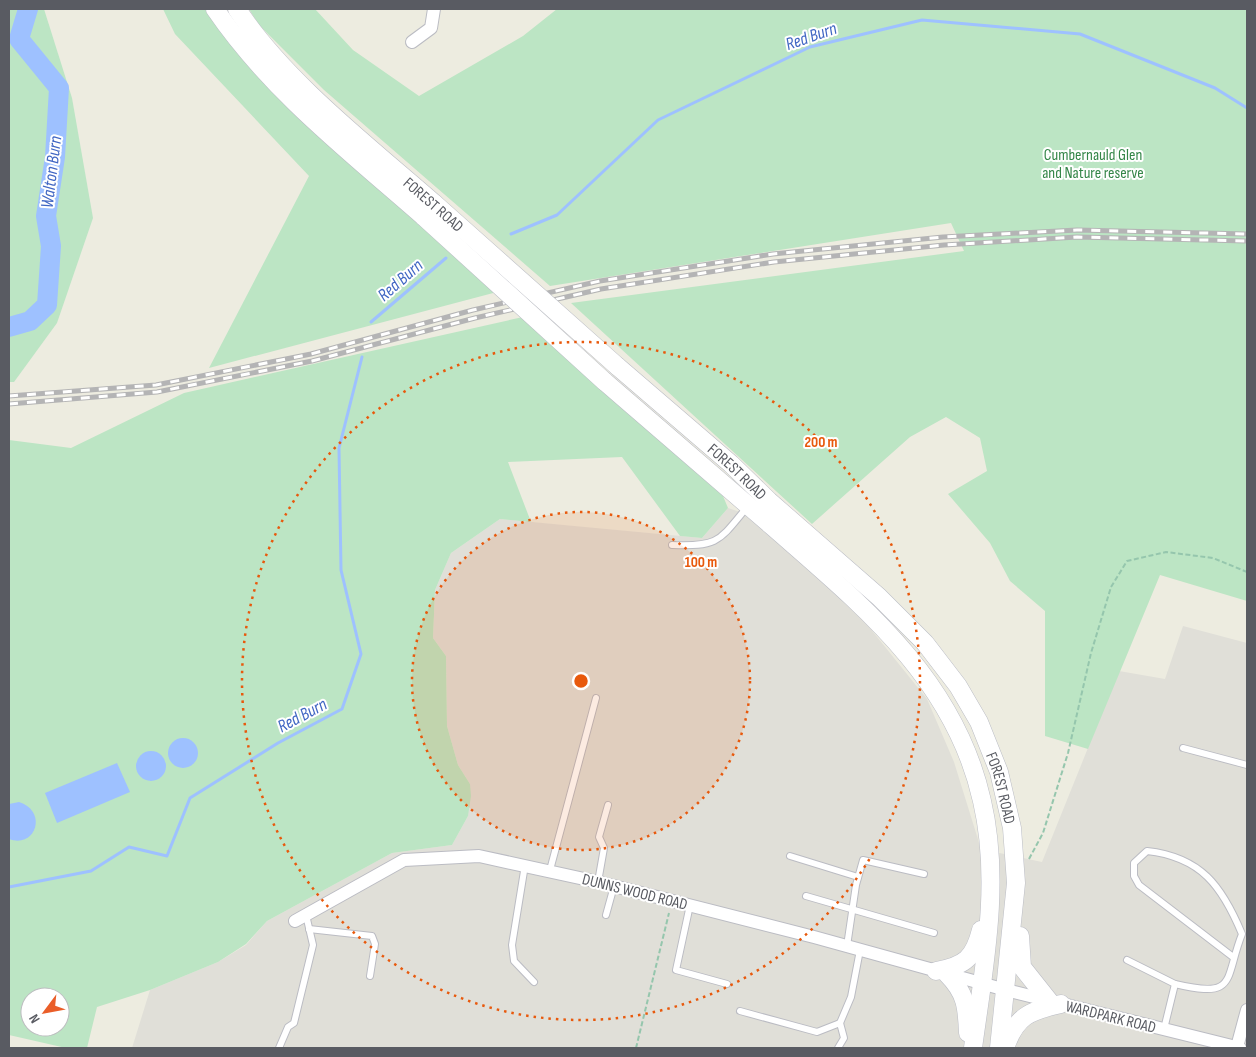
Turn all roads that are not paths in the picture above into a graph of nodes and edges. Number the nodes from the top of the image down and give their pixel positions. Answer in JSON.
{"nodes":[{"id":1,"x":215,"y":9,"type":"edge"},
{"id":2,"x":237,"y":9,"type":"edge"},
{"id":3,"x":434,"y":9,"type":"edge"},
{"id":4,"x":412,"y":42,"type":"dead end"},
{"id":5,"x":430,"y":211,"type":"junction"},
{"id":6,"x":758,"y":503,"type":"junction"},
{"id":7,"x":672,"y":545,"type":"dead end"},
{"id":8,"x":596,"y":698,"type":"dead end"},
{"id":9,"x":1183,"y":748,"type":"dead end"},
{"id":10,"x":1247,"y":765,"type":"edge"},
{"id":11,"x":608,"y":805,"type":"dead end"},
{"id":12,"x":790,"y":856,"type":"dead end"},
{"id":13,"x":525,"y":865,"type":"junction"},
{"id":14,"x":550,"y":870,"type":"junction"},
{"id":15,"x":924,"y":874,"type":"dead end"},
{"id":16,"x":858,"y":877,"type":"junction"},
{"id":17,"x":598,"y":882,"type":"junction"},
{"id":18,"x":1016,"y":883,"type":"junction"},
{"id":19,"x":614,"y":886,"type":"junction"},
{"id":20,"x":990,"y":888,"type":"junction"},
{"id":21,"x":806,"y":896,"type":"dead end"},
{"id":22,"x":690,"y":906,"type":"junction"},
{"id":23,"x":852,"y":911,"type":"junction"},
{"id":24,"x":606,"y":915,"type":"dead end"},
{"id":25,"x":301,"y":918,"type":"joint"},
{"id":26,"x":309,"y":928,"type":"junction"},
{"id":27,"x":934,"y":933,"type":"dead end"},
{"id":28,"x":1011,"y":941,"type":"junction"},
{"id":29,"x":847,"y":946,"type":"junction"},
{"id":30,"x":860,"y":950,"type":"junction"},
{"id":31,"x":1233,"y":957,"type":"junction"},
{"id":32,"x":1127,"y":960,"type":"dead end"},
{"id":33,"x":942,"y":972,"type":"junction"},
{"id":34,"x":370,"y":976,"type":"dead end"},
{"id":35,"x":534,"y":982,"type":"dead end"},
{"id":36,"x":982,"y":983,"type":"junction"},
{"id":37,"x":727,"y":984,"type":"dead end"},
{"id":38,"x":1175,"y":984,"type":"junction"},
{"id":39,"x":1006,"y":990,"type":"junction"},
{"id":40,"x":1055,"y":1002,"type":"junction"},
{"id":41,"x":1247,"y":1010,"type":"edge"},
{"id":42,"x":740,"y":1011,"type":"dead end"},
{"id":43,"x":977,"y":1020,"type":"junction"},
{"id":44,"x":840,"y":1023,"type":"junction"},
{"id":45,"x":1164,"y":1030,"type":"junction"},
{"id":46,"x":279,"y":1048,"type":"edge"},
{"id":47,"x":838,"y":1048,"type":"edge"},
{"id":48,"x":968,"y":1048,"type":"edge"},
{"id":49,"x":973,"y":1048,"type":"edge"},
{"id":50,"x":999,"y":1048,"type":"edge"},
{"id":51,"x":1005,"y":1048,"type":"edge"},
{"id":52,"x":1239,"y":1048,"type":"edge"}],
"edges":[{"from":1,"to":5,"type":"street","name":"FOREST ROAD"},
{"from":2,"to":5,"type":"street","name":"FOREST ROAD"},
{"from":3,"to":4,"type":"street"},
{"from":5,"to":6,"type":"street","name":"FOREST ROAD","bridge":true},
{"from":5,"to":6,"type":"street","name":"FOREST ROAD","bridge":true},
{"from":6,"to":7,"type":"lane"},
{"from":6,"to":18,"type":"street","name":"FOREST ROAD"},
{"from":6,"to":20,"type":"street","name":"FOREST ROAD"},
{"from":8,"to":14,"type":"lane"},
{"from":9,"to":10,"type":"lane"},
{"from":11,"to":17,"type":"lane"},
{"from":12,"to":16,"type":"lane"},
{"from":13,"to":14,"type":"street","name":"DUNNS WOOD ROAD"},
{"from":13,"to":25,"type":"street","name":"DUNNS WOOD ROAD"},
{"from":13,"to":35,"type":"lane"},
{"from":14,"to":17,"type":"street","name":"DUNNS WOOD ROAD"},
{"from":15,"to":16,"type":"lane"},
{"from":16,"to":23,"type":"lane"},
{"from":17,"to":19,"type":"street","name":"DUNNS WOOD ROAD"},
{"from":18,"to":28,"type":"street","name":"FOREST ROAD"},
{"from":18,"to":40,"type":"street"},
{"from":19,"to":22,"type":"street","name":"DUNNS WOOD ROAD"},
{"from":19,"to":24,"type":"lane"},
{"from":20,"to":33,"type":"street"},
{"from":20,"to":36,"type":"street","name":"FOREST ROAD"},
{"from":21,"to":23,"type":"lane"},
{"from":22,"to":29,"type":"street","name":"DUNNS WOOD ROAD"},
{"from":22,"to":37,"type":"lane"},
{"from":23,"to":27,"type":"lane"},
{"from":23,"to":29,"type":"lane"},
{"from":25,"to":26,"type":"lane"},
{"from":26,"to":34,"type":"lane"},
{"from":26,"to":46,"type":"lane"},
{"from":28,"to":36,"type":"street"},
{"from":28,"to":39,"type":"street","name":"FOREST ROAD"},
{"from":29,"to":30,"type":"street","name":"DUNNS WOOD ROAD"},
{"from":30,"to":33,"type":"street","name":"DUNNS WOOD ROAD"},
{"from":30,"to":44,"type":"lane"},
{"from":31,"to":31,"type":"lane"},
{"from":31,"to":38,"type":"lane"},
{"from":32,"to":38,"type":"lane"},
{"from":33,"to":36,"type":"street","name":"DUNNS WOOD ROAD"},
{"from":33,"to":48,"type":"street"},
{"from":36,"to":39,"type":"street","name":"WARDPARK ROAD"},
{"from":36,"to":43,"type":"street","name":"FOREST ROAD"},
{"from":38,"to":45,"type":"lane"},
{"from":39,"to":40,"type":"street","name":"WARDPARK ROAD"},
{"from":39,"to":43,"type":"street"},
{"from":39,"to":50,"type":"street","name":"FOREST ROAD"},
{"from":40,"to":45,"type":"street","name":"WARDPARK ROAD"},
{"from":40,"to":51,"type":"street"},
{"from":41,"to":52,"type":"street"},
{"from":42,"to":44,"type":"lane"},
{"from":43,"to":49,"type":"street","name":"FOREST ROAD"},
{"from":44,"to":47,"type":"lane"},
{"from":45,"to":52,"type":"street","name":"WARDPARK ROAD"}]}
